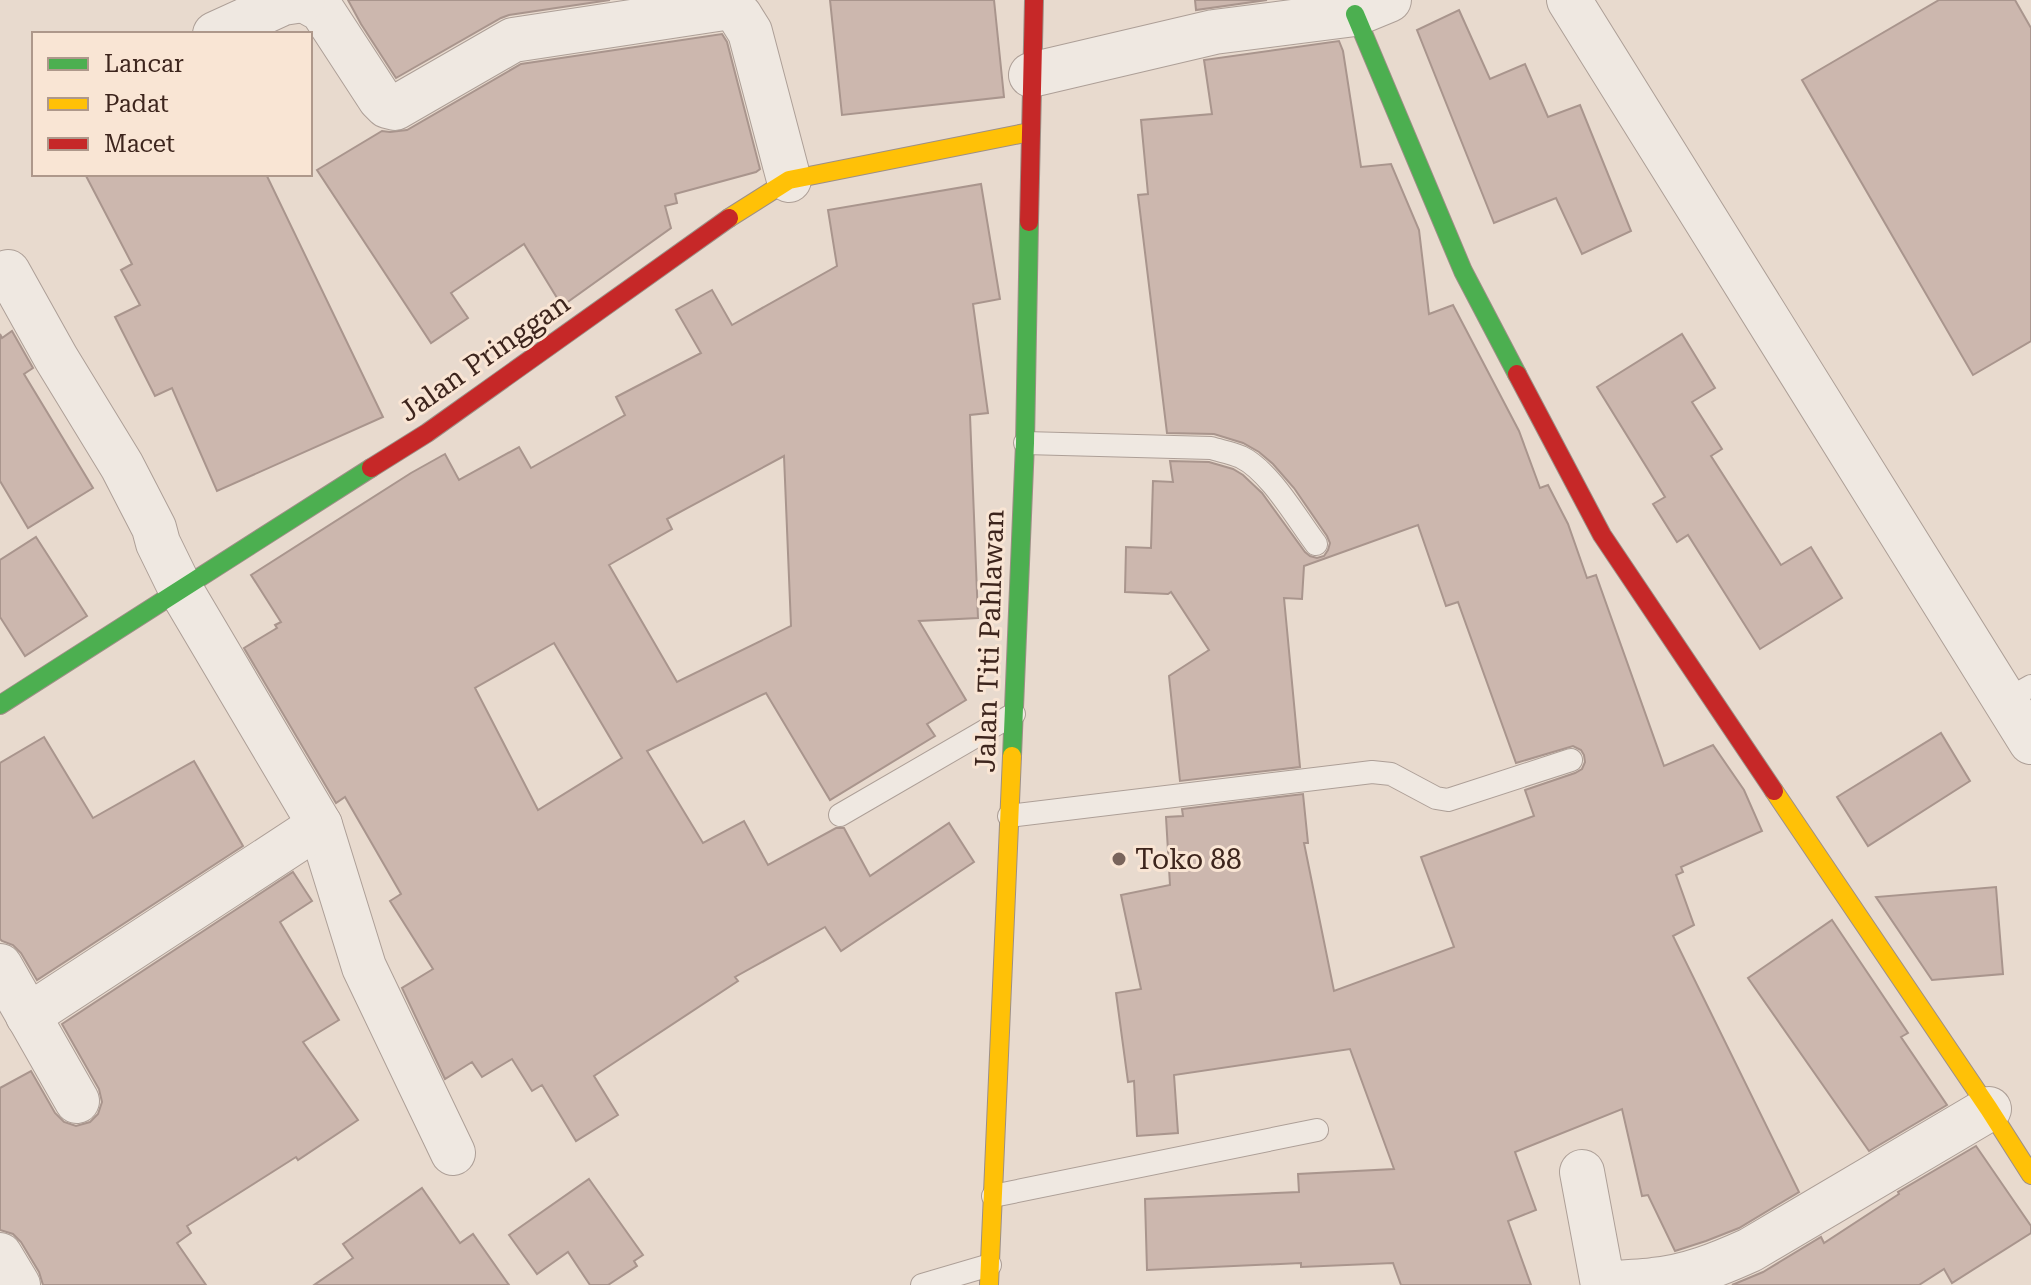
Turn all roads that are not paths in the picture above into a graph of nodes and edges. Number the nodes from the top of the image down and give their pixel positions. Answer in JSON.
{"nodes":[{"id":1,"x":303,"y":0,"type":"edge"},
{"id":2,"x":1034,"y":0,"type":"edge"},
{"id":3,"x":1569,"y":0,"type":"edge"},
{"id":4,"x":1372,"y":7,"type":"edge"},
{"id":5,"x":219,"y":32,"type":"edge"},
{"id":6,"x":1031,"y":75,"type":"junction"},
{"id":7,"x":1030,"y":132,"type":"junction"},
{"id":8,"x":789,"y":180,"type":"junction"},
{"id":9,"x":8,"y":272,"type":"dead end"},
{"id":10,"x":1025,"y":443,"type":"junction"},
{"id":11,"x":1316,"y":544,"type":"dead end"},
{"id":12,"x":181,"y":590,"type":"junction"},
{"id":13,"x":2018,"y":693,"type":"edge"},
{"id":14,"x":0,"y":705,"type":"edge"},
{"id":15,"x":1014,"y":714,"type":"junction"},
{"id":16,"x":2031,"y":742,"type":"edge"},
{"id":17,"x":1571,"y":760,"type":"dead end"},
{"id":18,"x":840,"y":815,"type":"dead end"},
{"id":19,"x":1009,"y":816,"type":"junction"},
{"id":20,"x":320,"y":825,"type":"junction"},
{"id":21,"x":0,"y":966,"type":"edge"},
{"id":22,"x":28,"y":1016,"type":"junction"},
{"id":23,"x":77,"y":1101,"type":"dead end"},
{"id":24,"x":1989,"y":1109,"type":"junction"},
{"id":25,"x":1317,"y":1130,"type":"dead end"},
{"id":26,"x":453,"y":1153,"type":"dead end"},
{"id":27,"x":1582,"y":1172,"type":"dead end"},
{"id":28,"x":2031,"y":1175,"type":"edge"},
{"id":29,"x":993,"y":1196,"type":"junction"},
{"id":30,"x":0,"y":1255,"type":"edge"},
{"id":31,"x":989,"y":1275,"type":"edge"},
{"id":32,"x":18,"y":1285,"type":"edge"},
{"id":33,"x":922,"y":1285,"type":"edge"},
{"id":34,"x":1602,"y":1285,"type":"edge"}],
"edges":[{"from":1,"to":5,"type":"street"},
{"from":1,"to":8,"type":"street"},
{"from":2,"to":6,"type":"street","name":"Jalan Titi Pahlawan"},
{"from":3,"to":13,"type":"street"},
{"from":4,"to":6,"type":"street"},
{"from":4,"to":24,"type":"street"},
{"from":6,"to":7,"type":"street","name":"Jalan Titi Pahlawan"},
{"from":7,"to":8,"type":"street","name":"Jalan Pringgan"},
{"from":7,"to":10,"type":"street","name":"Jalan Titi Pahlawan"},
{"from":8,"to":12,"type":"street","name":"Jalan Pringgan"},
{"from":9,"to":12,"type":"street"},
{"from":10,"to":11,"type":"lane"},
{"from":10,"to":15,"type":"street","name":"Jalan Titi Pahlawan"},
{"from":12,"to":14,"type":"street","name":"Jalan Pringgan"},
{"from":12,"to":20,"type":"street"},
{"from":13,"to":16,"type":"street"},
{"from":15,"to":18,"type":"lane"},
{"from":15,"to":19,"type":"street","name":"Jalan Titi Pahlawan"},
{"from":17,"to":19,"type":"lane"},
{"from":19,"to":29,"type":"street","name":"Jalan Titi Pahlawan"},
{"from":20,"to":22,"type":"street"},
{"from":20,"to":26,"type":"street"},
{"from":21,"to":22,"type":"street"},
{"from":22,"to":23,"type":"street"},
{"from":24,"to":28,"type":"street"},
{"from":24,"to":34,"type":"street"},
{"from":25,"to":29,"type":"lane"},
{"from":27,"to":34,"type":"street"},
{"from":29,"to":31,"type":"street","name":"Jalan Titi Pahlawan"},
{"from":30,"to":32,"type":"street"},
{"from":31,"to":33,"type":"lane"}]}
